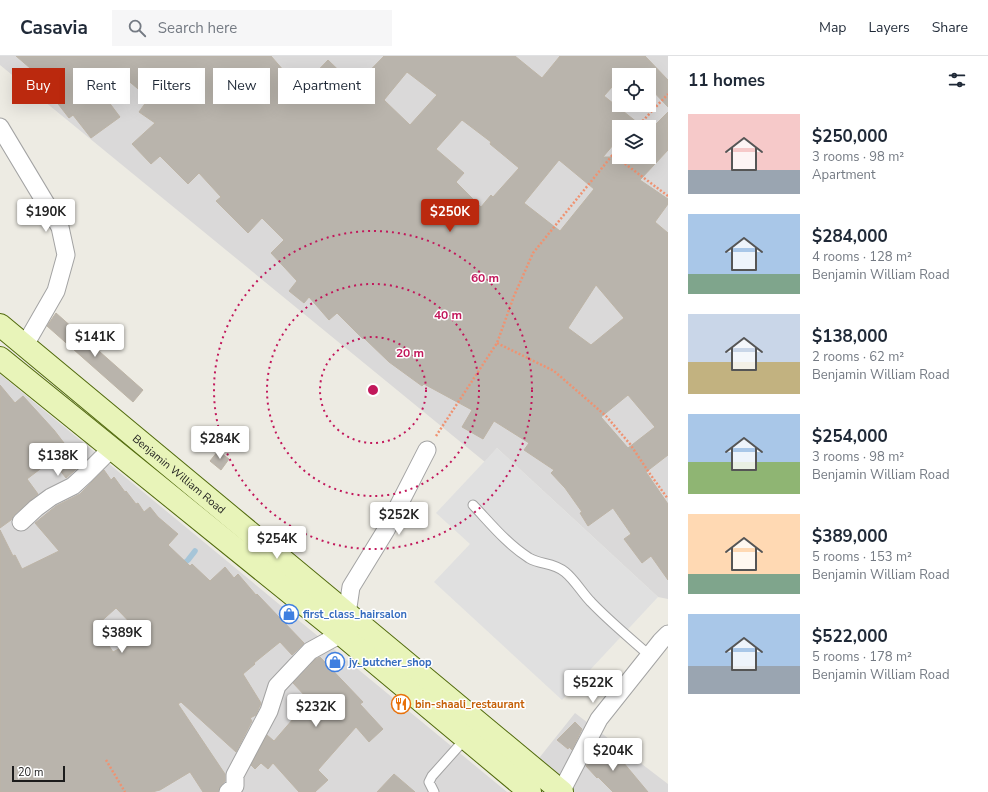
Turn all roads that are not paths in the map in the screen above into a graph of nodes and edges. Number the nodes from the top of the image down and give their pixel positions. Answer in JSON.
{"nodes":[{"id":1,"x":0,"y":127,"type":"edge"},
{"id":2,"x":0,"y":325,"type":"edge"},
{"id":3,"x":25,"y":345,"type":"junction"},
{"id":4,"x":0,"y":358,"type":"edge"},
{"id":5,"x":112,"y":448,"type":"junction"},
{"id":6,"x":427,"y":450,"type":"road end"},
{"id":7,"x":473,"y":505,"type":"dead end"},
{"id":8,"x":21,"y":522,"type":"dead end"},
{"id":9,"x":344,"y":624,"type":"junction"},
{"id":10,"x":666,"y":639,"type":"edge"},
{"id":11,"x":650,"y":656,"type":"junction"},
{"id":12,"x":466,"y":738,"type":"junction"},
{"id":13,"x":228,"y":792,"type":"edge"},
{"id":14,"x":434,"y":792,"type":"edge"},
{"id":15,"x":530,"y":792,"type":"edge"},
{"id":16,"x":562,"y":792,"type":"edge"}],
"edges":[{"from":1,"to":3,"type":"street"},
{"from":2,"to":3,"type":"main road","name":"Benjamin William Road"},
{"from":3,"to":9,"type":"main road","name":"Benjamin William Road"},
{"from":4,"to":5,"type":"main road","name":"Benjamin William Road"},
{"from":5,"to":8,"type":"street"},
{"from":5,"to":9,"type":"main road","name":"Benjamin William Road"},
{"from":6,"to":9,"type":"street"},
{"from":7,"to":11,"type":"lane"},
{"from":9,"to":12,"type":"main road","name":"Benjamin William Road"},
{"from":9,"to":13,"type":"street"},
{"from":9,"to":16,"type":"main road","name":"Benjamin William Road"},
{"from":10,"to":11,"type":"street"},
{"from":11,"to":16,"type":"street"},
{"from":12,"to":14,"type":"lane"},
{"from":12,"to":15,"type":"main road","name":"Benjamin William Road"}]}
